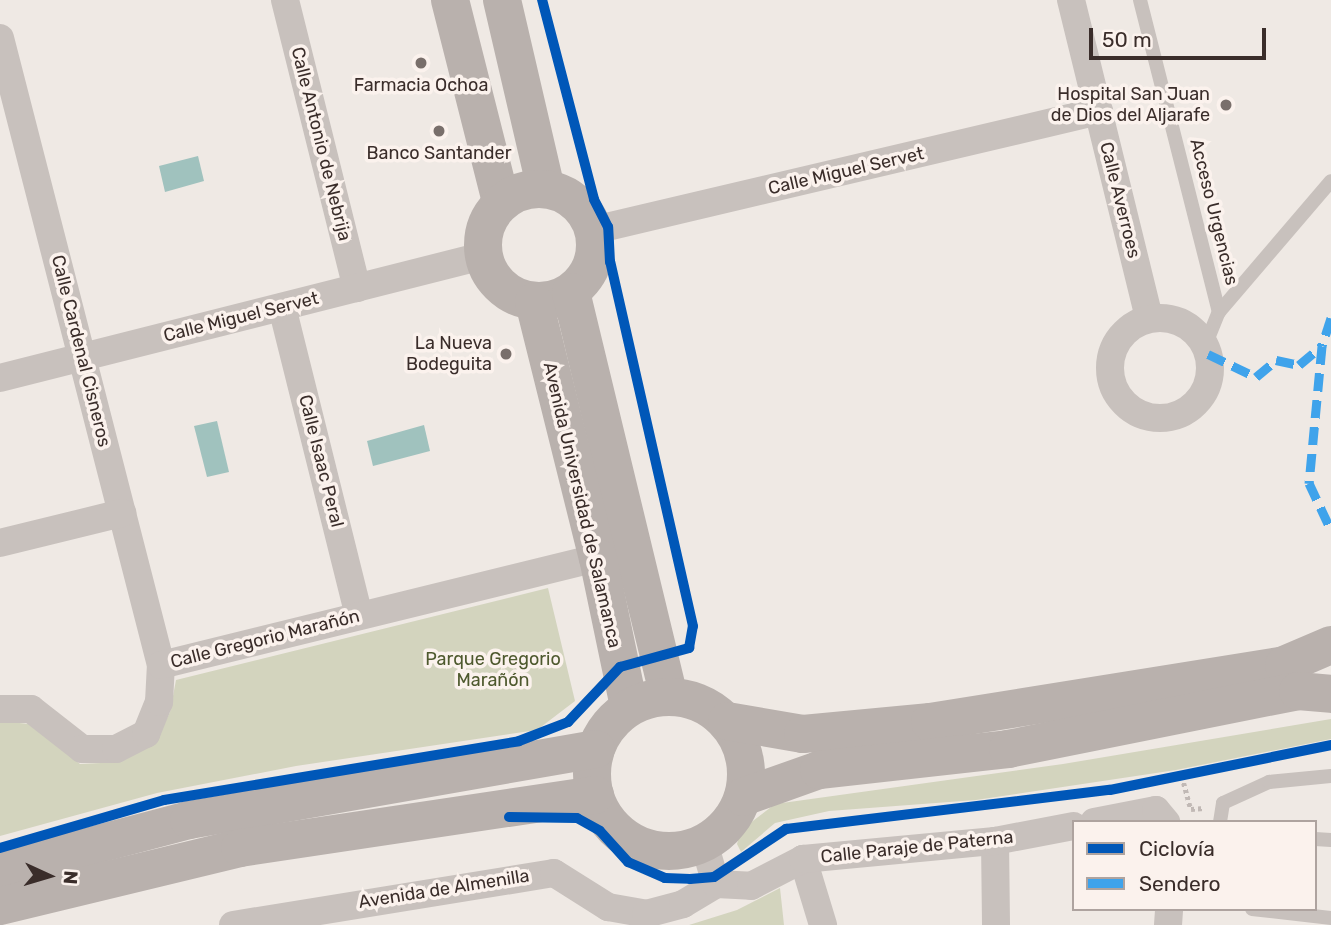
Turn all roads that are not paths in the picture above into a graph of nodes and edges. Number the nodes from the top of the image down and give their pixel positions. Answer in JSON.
{"nodes":[{"id":1,"x":285,"y":0,"type":"edge"},
{"id":2,"x":450,"y":0,"type":"edge"},
{"id":3,"x":502,"y":0,"type":"edge"},
{"id":4,"x":1071,"y":0,"type":"edge"},
{"id":5,"x":1140,"y":0,"type":"edge"},
{"id":6,"x":0,"y":38,"type":"edge"},
{"id":7,"x":1099,"y":111,"type":"junction"},
{"id":8,"x":1331,"y":181,"type":"edge"},
{"id":9,"x":546,"y":189,"type":"junction"},
{"id":10,"x":501,"y":201,"type":"junction"},
{"id":11,"x":594,"y":230,"type":"junction"},
{"id":12,"x":483,"y":256,"type":"junction"},
{"id":13,"x":357,"y":288,"type":"junction"},
{"id":14,"x":571,"y":292,"type":"junction"},
{"id":15,"x":534,"y":302,"type":"junction"},
{"id":16,"x":282,"y":307,"type":"junction"},
{"id":17,"x":1219,"y":312,"type":"junction"},
{"id":18,"x":1149,"y":318,"type":"junction"},
{"id":19,"x":1205,"y":346,"type":"junction"},
{"id":20,"x":82,"y":357,"type":"junction"},
{"id":21,"x":0,"y":378,"type":"edge"},
{"id":22,"x":122,"y":513,"type":"junction"},
{"id":23,"x":0,"y":543,"type":"edge"},
{"id":24,"x":598,"y":558,"type":"junction"},
{"id":25,"x":359,"y":616,"type":"junction"},
{"id":26,"x":1331,"y":645,"type":"edge"},
{"id":27,"x":161,"y":665,"type":"junction"},
{"id":28,"x":1331,"y":694,"type":"edge"},
{"id":29,"x":668,"y":696,"type":"junction"},
{"id":30,"x":629,"y":707,"type":"junction"},
{"id":31,"x":0,"y":709,"type":"edge"},
{"id":32,"x":727,"y":721,"type":"junction"},
{"id":33,"x":596,"y":749,"type":"junction"},
{"id":34,"x":1331,"y":776,"type":"edge"},
{"id":35,"x":595,"y":795,"type":"junction"},
{"id":36,"x":743,"y":797,"type":"junction"},
{"id":37,"x":1161,"y":816,"type":"edge"},
{"id":38,"x":1116,"y":820,"type":"edge"},
{"id":39,"x":1220,"y":820,"type":"edge"},
{"id":40,"x":1072,"y":826,"type":"edge"},
{"id":41,"x":995,"y":841,"type":"junction"},
{"id":42,"x":704,"y":843,"type":"junction"},
{"id":43,"x":803,"y":859,"type":"junction"},
{"id":44,"x":0,"y":870,"type":"edge"},
{"id":45,"x":716,"y":884,"type":"junction"},
{"id":46,"x":0,"y":906,"type":"edge"},
{"id":47,"x":1270,"y":911,"type":"edge"},
{"id":48,"x":1331,"y":918,"type":"edge"},
{"id":49,"x":646,"y":920,"type":"edge"},
{"id":50,"x":233,"y":925,"type":"edge"},
{"id":51,"x":823,"y":925,"type":"edge"},
{"id":52,"x":996,"y":925,"type":"edge"}],
"edges":[{"from":1,"to":13,"type":"street","name":"Calle Antonio de Nebrija"},
{"from":2,"to":10,"type":"main road"},
{"from":3,"to":9,"type":"main road"},
{"from":4,"to":7,"type":"street","name":"Calle Averroes"},
{"from":5,"to":17,"type":"lane","name":"Acceso Urgencias"},
{"from":6,"to":20,"type":"street","name":"Calle Cardenal Cisneros"},
{"from":7,"to":11,"type":"street","name":"Calle Miguel Servet"},
{"from":7,"to":18,"type":"street","name":"Calle Averroes"},
{"from":8,"to":17,"type":"lane"},
{"from":9,"to":10,"type":"main road"},
{"from":9,"to":11,"type":"main road"},
{"from":10,"to":12,"type":"main road"},
{"from":11,"to":14,"type":"main road"},
{"from":12,"to":13,"type":"street","name":"Calle Miguel Servet"},
{"from":12,"to":15,"type":"main road"},
{"from":13,"to":16,"type":"street","name":"Calle Miguel Servet"},
{"from":14,"to":15,"type":"main road"},
{"from":14,"to":29,"type":"main road"},
{"from":15,"to":24,"type":"main road","name":"Avenida Universidad de Salamanca"},
{"from":16,"to":20,"type":"street","name":"Calle Miguel Servet"},
{"from":16,"to":25,"type":"street","name":"Calle Isaac Peral"},
{"from":17,"to":19,"type":"lane"},
{"from":18,"to":19,"type":"street"},
{"from":18,"to":19,"type":"street"},
{"from":20,"to":21,"type":"street","name":"Calle Miguel Servet"},
{"from":20,"to":22,"type":"street","name":"Calle Cardenal Cisneros"},
{"from":22,"to":23,"type":"street"},
{"from":22,"to":27,"type":"street","name":"Calle Cardenal Cisneros"},
{"from":24,"to":25,"type":"street","name":"Calle Gregorio Marañón"},
{"from":24,"to":30,"type":"main road","name":"Avenida Universidad de Salamanca"},
{"from":25,"to":27,"type":"street","name":"Calle Gregorio Marañón"},
{"from":26,"to":32,"type":"main road"},
{"from":27,"to":31,"type":"street","name":"Calle Gregorio Marañón"},
{"from":28,"to":36,"type":"main road"},
{"from":29,"to":30,"type":"main road"},
{"from":29,"to":32,"type":"main road"},
{"from":30,"to":33,"type":"main road"},
{"from":32,"to":36,"type":"main road"},
{"from":33,"to":35,"type":"main road"},
{"from":33,"to":44,"type":"main road"},
{"from":34,"to":39,"type":"lane"},
{"from":35,"to":42,"type":"main road"},
{"from":35,"to":46,"type":"main road"},
{"from":36,"to":42,"type":"main road"},
{"from":37,"to":38,"type":"street"},
{"from":40,"to":41,"type":"street","name":"Calle Paraje de Paterna"},
{"from":41,"to":43,"type":"street","name":"Calle Paraje de Paterna"},
{"from":41,"to":52,"type":"street"},
{"from":42,"to":45,"type":"street"},
{"from":43,"to":45,"type":"street","name":"Calle Paraje de Paterna"},
{"from":43,"to":51,"type":"street"},
{"from":45,"to":49,"type":"street"},
{"from":47,"to":48,"type":"lane"},
{"from":49,"to":50,"type":"street","name":"Avenida de Almenilla"}]}
